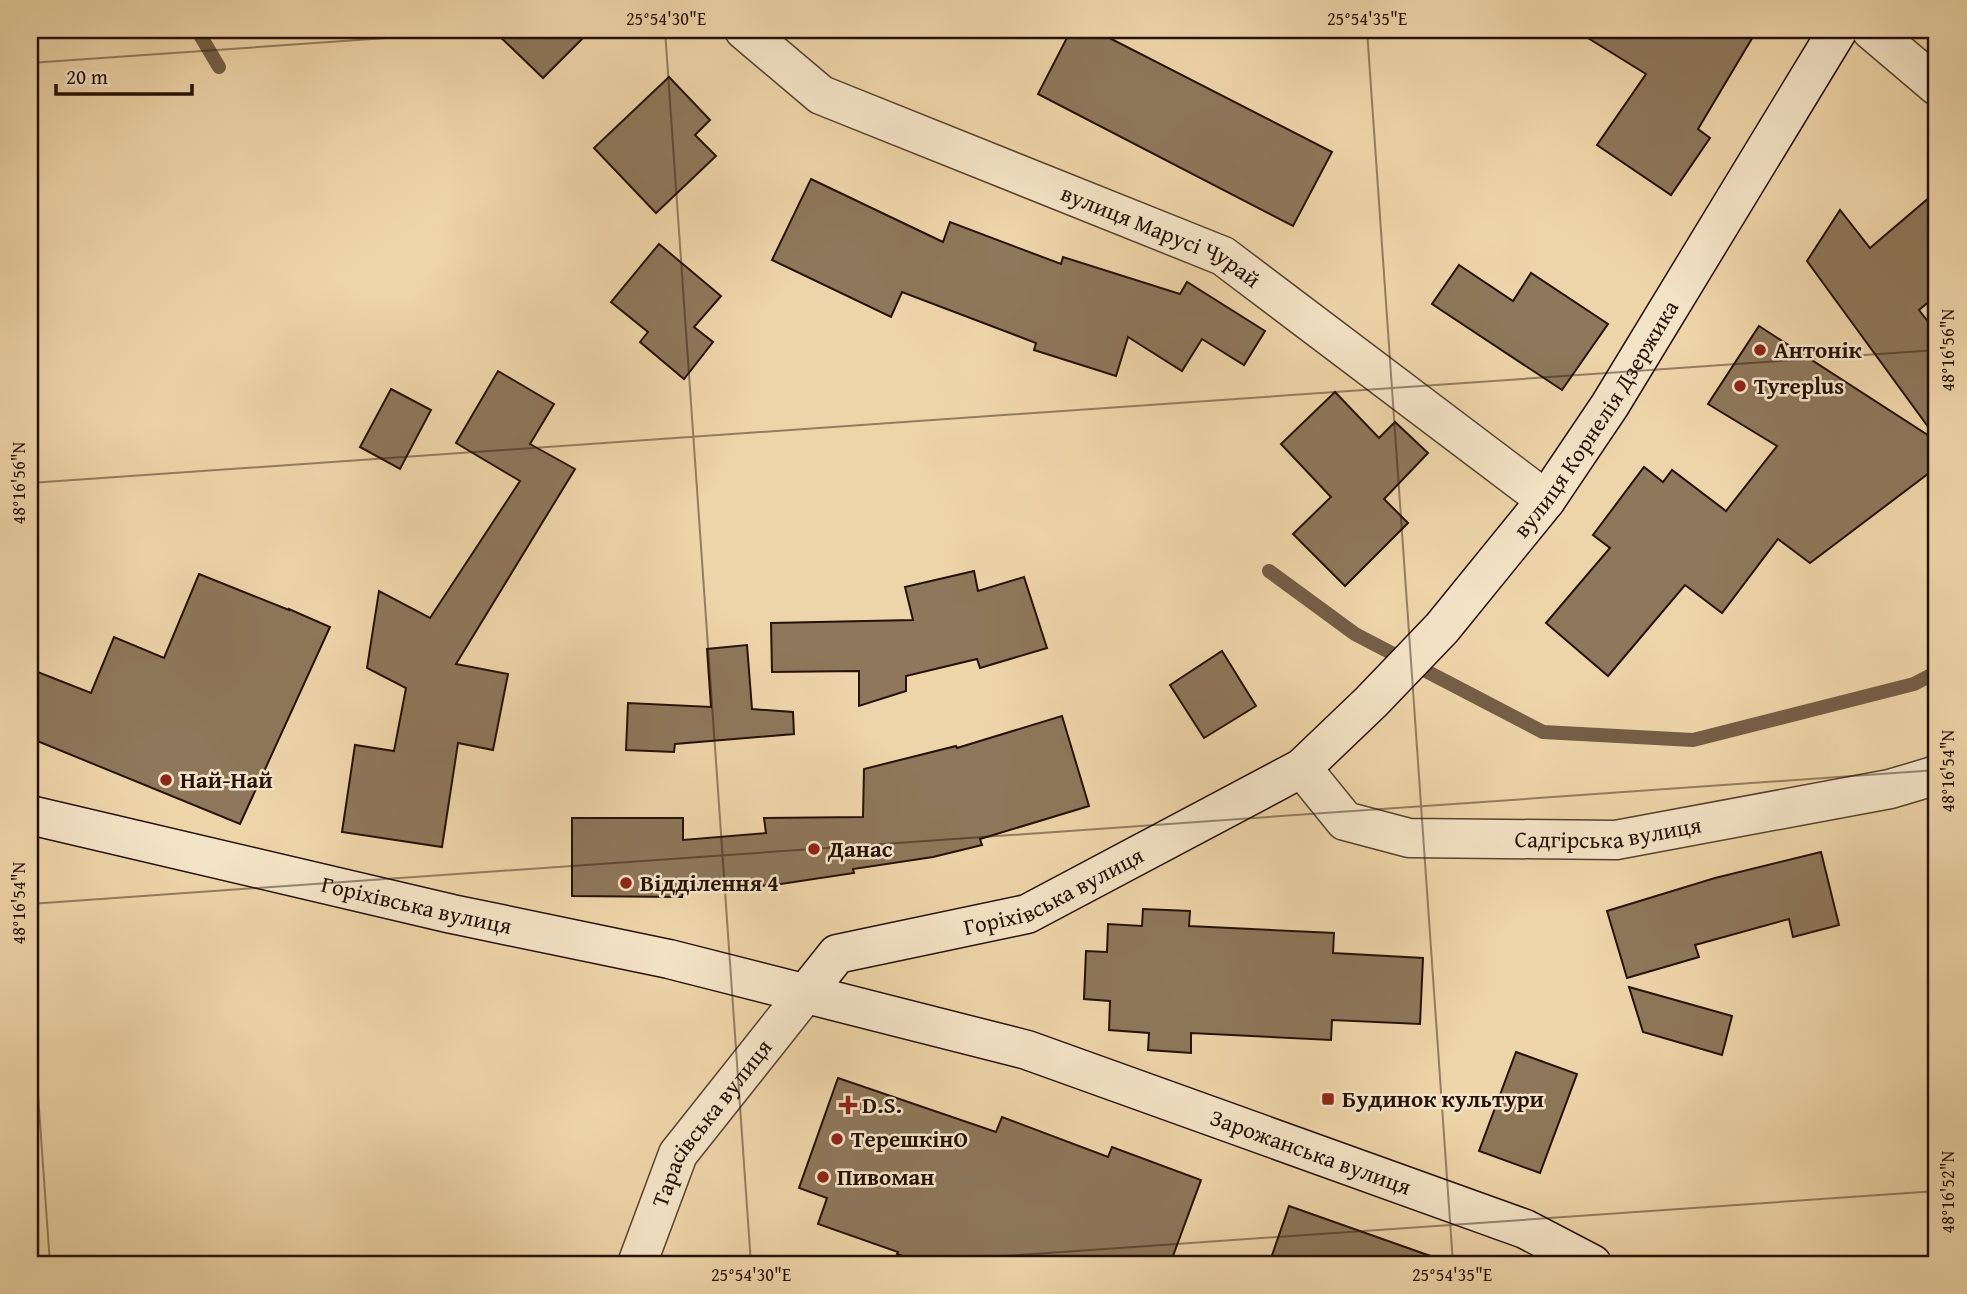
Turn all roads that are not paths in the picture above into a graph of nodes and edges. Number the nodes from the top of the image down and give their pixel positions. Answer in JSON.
{"nodes":[{"id":1,"x":744,"y":30,"type":"edge"},
{"id":2,"x":1838,"y":30,"type":"edge"},
{"id":3,"x":1871,"y":30,"type":"edge"},
{"id":4,"x":1937,"y":86,"type":"edge"},
{"id":5,"x":1546,"y":500,"type":"junction"},
{"id":6,"x":1302,"y":768,"type":"junction"},
{"id":7,"x":1937,"y":775,"type":"edge"},
{"id":8,"x":30,"y":815,"type":"edge"},
{"id":9,"x":806,"y":994,"type":"junction"},
{"id":10,"x":1027,"y":1050,"type":"joint"},
{"id":11,"x":636,"y":1264,"type":"edge"},
{"id":12,"x":1592,"y":1264,"type":"edge"}],
"edges":[{"from":1,"to":5,"type":"street","name":"вулиця Марусі Чурай"},
{"from":2,"to":5,"type":"street","name":"вулиця Корнелія Дзержика"},
{"from":3,"to":4,"type":"street"},
{"from":5,"to":6,"type":"street","name":"вулиця Корнелія Дзержика"},
{"from":6,"to":7,"type":"street","name":"Садгірська вулиця"},
{"from":6,"to":9,"type":"street","name":"Горіхівська вулиця"},
{"from":8,"to":9,"type":"street","name":"Горіхівська вулиця"},
{"from":9,"to":10,"type":"street","name":"Горіхівська вулиця"},
{"from":9,"to":11,"type":"street","name":"Тарасівська вулиця"},
{"from":10,"to":12,"type":"street","name":"Зарожанська вулиця"}]}
